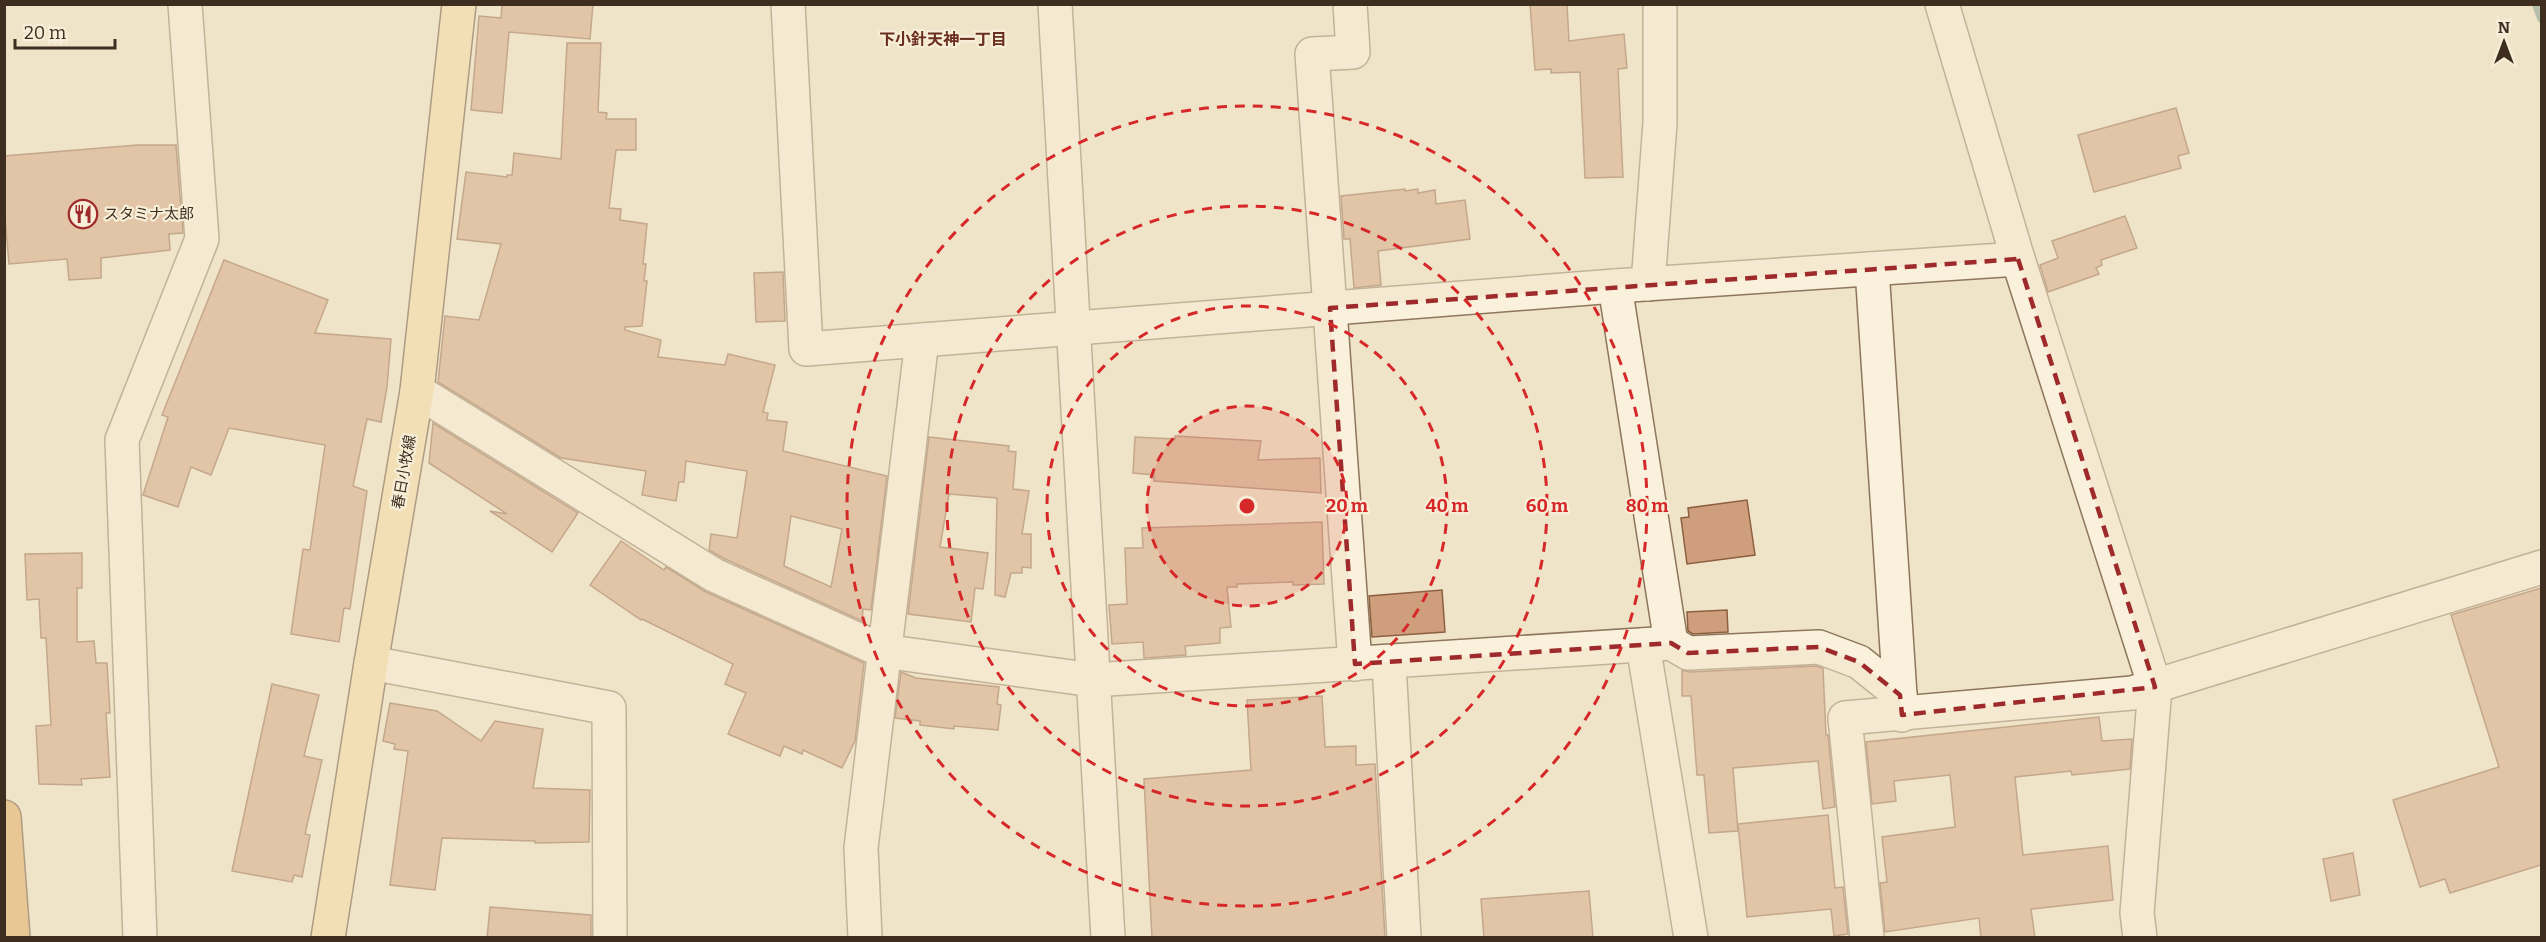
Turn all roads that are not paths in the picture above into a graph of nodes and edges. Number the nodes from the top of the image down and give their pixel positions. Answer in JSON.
{"nodes":[{"id":1,"x":185,"y":4,"type":"edge"},
{"id":2,"x":459,"y":4,"type":"edge"},
{"id":3,"x":788,"y":4,"type":"edge"},
{"id":4,"x":1055,"y":4,"type":"edge"},
{"id":5,"x":1350,"y":4,"type":"edge"},
{"id":6,"x":1660,"y":4,"type":"edge"},
{"id":7,"x":1942,"y":4,"type":"edge"},
{"id":8,"x":2018,"y":259,"type":"junction"},
{"id":9,"x":1872,"y":269,"type":"junction"},
{"id":10,"x":1648,"y":284,"type":"junction"},
{"id":11,"x":1615,"y":286,"type":"junction"},
{"id":12,"x":1330,"y":308,"type":"junction"},
{"id":13,"x":1072,"y":328,"type":"junction"},
{"id":14,"x":922,"y":340,"type":"junction"},
{"id":15,"x":417,"y":391,"type":"junction"},
{"id":16,"x":2541,"y":567,"type":"edge"},
{"id":17,"x":1657,"y":644,"type":"junction"},
{"id":18,"x":883,"y":651,"type":"junction"},
{"id":19,"x":371,"y":663,"type":"junction"},
{"id":20,"x":1389,"y":663,"type":"junction"},
{"id":21,"x":1355,"y":664,"type":"junction"},
{"id":22,"x":1093,"y":680,"type":"junction"},
{"id":23,"x":2155,"y":687,"type":"junction"},
{"id":24,"x":1901,"y":705,"type":"junction"},
{"id":25,"x":4,"y":817,"type":"edge"},
{"id":26,"x":13,"y":938,"type":"edge"},
{"id":27,"x":140,"y":938,"type":"edge"},
{"id":28,"x":328,"y":938,"type":"edge"},
{"id":29,"x":610,"y":938,"type":"edge"},
{"id":30,"x":865,"y":938,"type":"edge"},
{"id":31,"x":1108,"y":938,"type":"edge"},
{"id":32,"x":1404,"y":938,"type":"edge"},
{"id":33,"x":1691,"y":938,"type":"edge"},
{"id":34,"x":1867,"y":938,"type":"edge"},
{"id":35,"x":2140,"y":938,"type":"edge"}],
"edges":[{"from":1,"to":27,"type":"street"},
{"from":2,"to":15,"type":"main road","name":"春日小牧線"},
{"from":3,"to":14,"type":"street"},
{"from":4,"to":13,"type":"street"},
{"from":5,"to":12,"type":"street"},
{"from":6,"to":10,"type":"street"},
{"from":7,"to":8,"type":"street"},
{"from":8,"to":9,"type":"street"},
{"from":8,"to":23,"type":"street"},
{"from":9,"to":10,"type":"street"},
{"from":9,"to":24,"type":"street"},
{"from":10,"to":11,"type":"street"},
{"from":11,"to":12,"type":"street"},
{"from":11,"to":17,"type":"street"},
{"from":12,"to":13,"type":"street"},
{"from":12,"to":21,"type":"street"},
{"from":13,"to":14,"type":"street"},
{"from":13,"to":22,"type":"street"},
{"from":14,"to":18,"type":"street"},
{"from":15,"to":18,"type":"street"},
{"from":15,"to":19,"type":"main road","name":"春日小牧線"},
{"from":16,"to":23,"type":"street"},
{"from":17,"to":20,"type":"street"},
{"from":17,"to":24,"type":"street"},
{"from":17,"to":33,"type":"street"},
{"from":18,"to":22,"type":"street"},
{"from":18,"to":30,"type":"street"},
{"from":19,"to":28,"type":"main road","name":"春日小牧線"},
{"from":19,"to":29,"type":"street"},
{"from":20,"to":21,"type":"street"},
{"from":20,"to":32,"type":"street"},
{"from":21,"to":22,"type":"street"},
{"from":22,"to":31,"type":"street"},
{"from":23,"to":24,"type":"street"},
{"from":23,"to":35,"type":"street"},
{"from":24,"to":34,"type":"street"},
{"from":25,"to":26,"type":"highway"}]}
